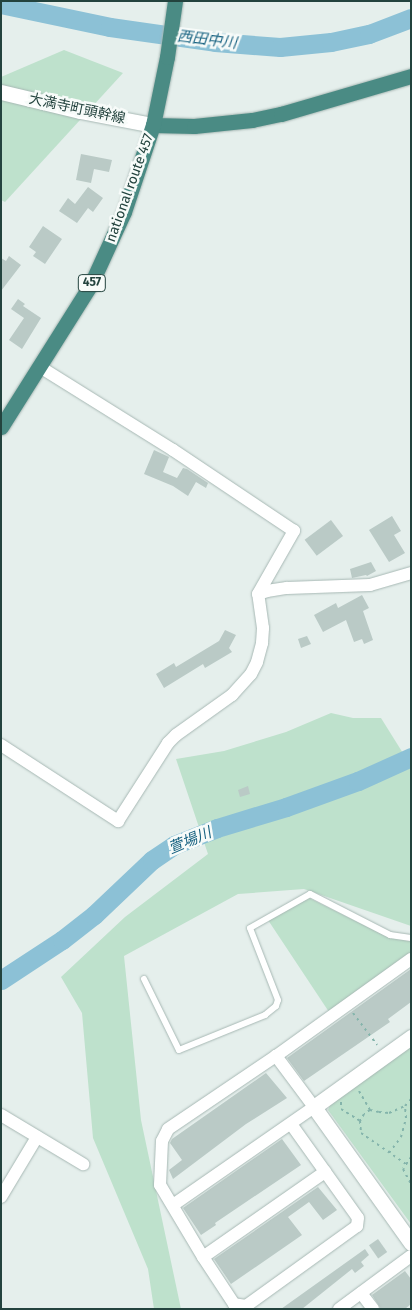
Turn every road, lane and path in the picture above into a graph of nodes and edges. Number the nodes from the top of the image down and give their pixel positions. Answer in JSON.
{"nodes":[{"id":1,"x":175,"y":6,"type":"edge"},
{"id":2,"x":411,"y":76,"type":"edge"},
{"id":3,"x":1,"y":92,"type":"edge"},
{"id":4,"x":153,"y":125,"type":"junction"},
{"id":5,"x":40,"y":367,"type":"junction"},
{"id":6,"x":1,"y":427,"type":"edge"},
{"id":7,"x":411,"y":573,"type":"edge"},
{"id":8,"x":258,"y":594,"type":"junction"},
{"id":9,"x":1,"y":745,"type":"edge"},
{"id":10,"x":411,"y":938,"type":"edge"},
{"id":11,"x":411,"y":960,"type":"edge"},
{"id":12,"x":144,"y":979,"type":"dead end"},
{"id":13,"x":348,"y":1005,"type":"junction"},
{"id":14,"x":411,"y":1037,"type":"edge"},
{"id":15,"x":276,"y":1056,"type":"junction"},
{"id":16,"x":386,"y":1056,"type":"junction"},
{"id":17,"x":357,"y":1087,"type":"dead end"},
{"id":18,"x":411,"y":1099,"type":"edge"},
{"id":19,"x":342,"y":1101,"type":"dead end"},
{"id":20,"x":405,"y":1106,"type":"junction"},
{"id":21,"x":314,"y":1107,"type":"junction"},
{"id":22,"x":370,"y":1110,"type":"junction"},
{"id":23,"x":1,"y":1115,"type":"edge"},
{"id":24,"x":360,"y":1121,"type":"junction"},
{"id":25,"x":291,"y":1124,"type":"junction"},
{"id":26,"x":37,"y":1137,"type":"junction"},
{"id":27,"x":389,"y":1153,"type":"junction"},
{"id":28,"x":411,"y":1157,"type":"edge"},
{"id":29,"x":83,"y":1164,"type":"dead end"},
{"id":30,"x":406,"y":1164,"type":"junction"},
{"id":31,"x":325,"y":1172,"type":"junction"},
{"id":32,"x":411,"y":1184,"type":"edge"},
{"id":33,"x":1,"y":1197,"type":"edge"},
{"id":34,"x":173,"y":1205,"type":"junction"},
{"id":35,"x":411,"y":1243,"type":"edge"},
{"id":36,"x":411,"y":1256,"type":"edge"},
{"id":37,"x":203,"y":1257,"type":"junction"},
{"id":38,"x":361,"y":1293,"type":"junction"},
{"id":39,"x":339,"y":1309,"type":"edge"},
{"id":40,"x":373,"y":1309,"type":"edge"}],
"edges":[{"from":1,"to":4,"type":"highway","number":"457"},
{"from":2,"to":4,"type":"highway","name":"national route 457"},
{"from":3,"to":4,"type":"street","name":"大満寺町頭幹線"},
{"from":4,"to":5,"type":"highway","name":"national route 457","number":"457"},
{"from":5,"to":6,"type":"highway","name":"national route 457","number":"457"},
{"from":5,"to":8,"type":"street"},
{"from":7,"to":8,"type":"street"},
{"from":8,"to":9,"type":"street"},
{"from":10,"to":12,"type":"lane"},
{"from":11,"to":13,"type":"street"},
{"from":13,"to":15,"type":"street"},
{"from":13,"to":16,"type":"path"},
{"from":14,"to":16,"type":"street"},
{"from":15,"to":21,"type":"street"},
{"from":15,"to":34,"type":"street"},
{"from":16,"to":21,"type":"street"},
{"from":17,"to":22,"type":"path"},
{"from":18,"to":20,"type":"path"},
{"from":19,"to":24,"type":"path"},
{"from":20,"to":22,"type":"path"},
{"from":20,"to":27,"type":"path"},
{"from":21,"to":25,"type":"street"},
{"from":21,"to":35,"type":"street"},
{"from":22,"to":24,"type":"path"},
{"from":23,"to":26,"type":"street"},
{"from":24,"to":27,"type":"path"},
{"from":25,"to":31,"type":"street"},
{"from":25,"to":34,"type":"street"},
{"from":26,"to":29,"type":"street"},
{"from":26,"to":33,"type":"street"},
{"from":27,"to":30,"type":"path"},
{"from":28,"to":30,"type":"path"},
{"from":30,"to":32,"type":"path"},
{"from":31,"to":37,"type":"street"},
{"from":31,"to":37,"type":"street"},
{"from":34,"to":37,"type":"street"},
{"from":36,"to":38,"type":"street"},
{"from":38,"to":39,"type":"street"},
{"from":38,"to":40,"type":"street"}]}
